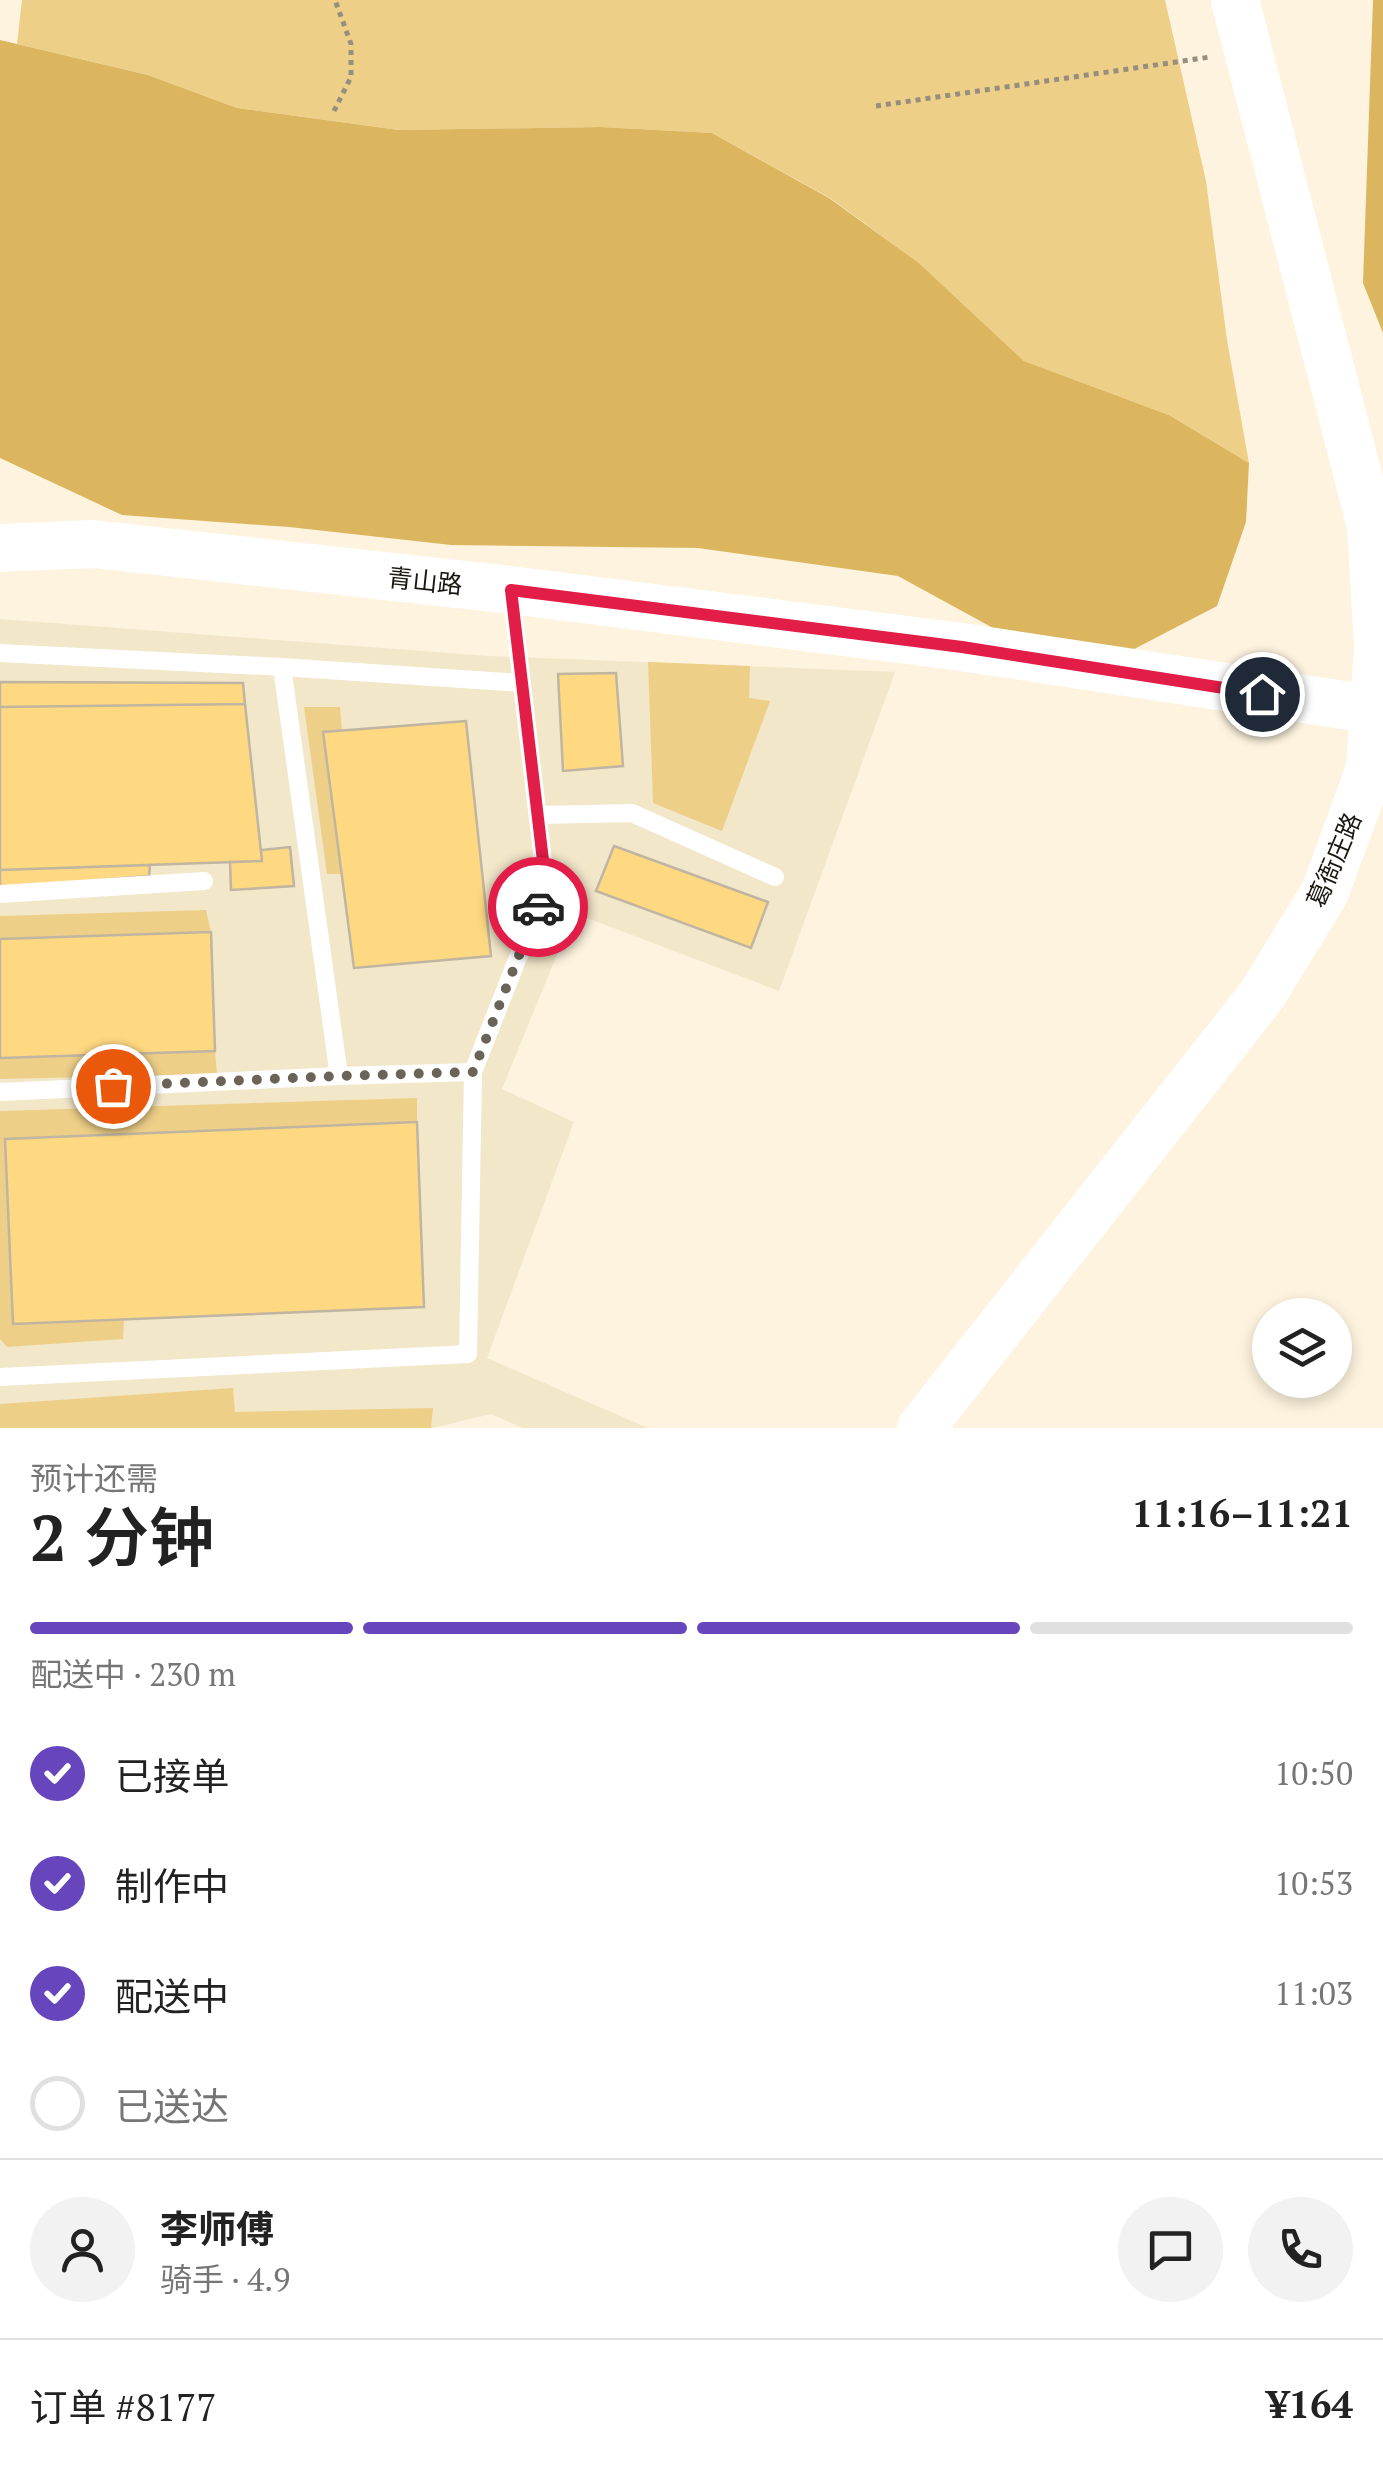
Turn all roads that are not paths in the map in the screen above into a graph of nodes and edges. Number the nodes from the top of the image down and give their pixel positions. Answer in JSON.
{"nodes":[{"id":1,"x":1235,"y":0,"type":"edge"},
{"id":2,"x":0,"y":548,"type":"edge"},
{"id":3,"x":511,"y":590,"type":"junction"},
{"id":4,"x":0,"y":654,"type":"edge"},
{"id":5,"x":282,"y":666,"type":"junction"},
{"id":6,"x":522,"y":682,"type":"junction"},
{"id":7,"x":1379,"y":712,"type":"edge"},
{"id":8,"x":538,"y":815,"type":"junction"},
{"id":9,"x":775,"y":877,"type":"dead end"},
{"id":10,"x":204,"y":880,"type":"dead end"},
{"id":11,"x":0,"y":894,"type":"edge"},
{"id":12,"x":473,"y":1072,"type":"junction"},
{"id":13,"x":339,"y":1076,"type":"junction"},
{"id":14,"x":0,"y":1092,"type":"edge"},
{"id":15,"x":0,"y":1376,"type":"edge"},
{"id":16,"x":921,"y":1428,"type":"edge"}],
"edges":[{"from":1,"to":7,"type":"street","name":"葛衙庄路"},
{"from":2,"to":3,"type":"street","name":"青山路"},
{"from":3,"to":6,"type":"lane"},
{"from":3,"to":7,"type":"street","name":"青山路"},
{"from":4,"to":5,"type":"lane"},
{"from":5,"to":6,"type":"lane"},
{"from":5,"to":13,"type":"lane"},
{"from":6,"to":8,"type":"lane"},
{"from":7,"to":16,"type":"street","name":"葛衙庄路"},
{"from":8,"to":9,"type":"lane"},
{"from":8,"to":12,"type":"lane"},
{"from":10,"to":11,"type":"lane"},
{"from":12,"to":13,"type":"lane"},
{"from":12,"to":15,"type":"lane"},
{"from":13,"to":14,"type":"lane"}]}
